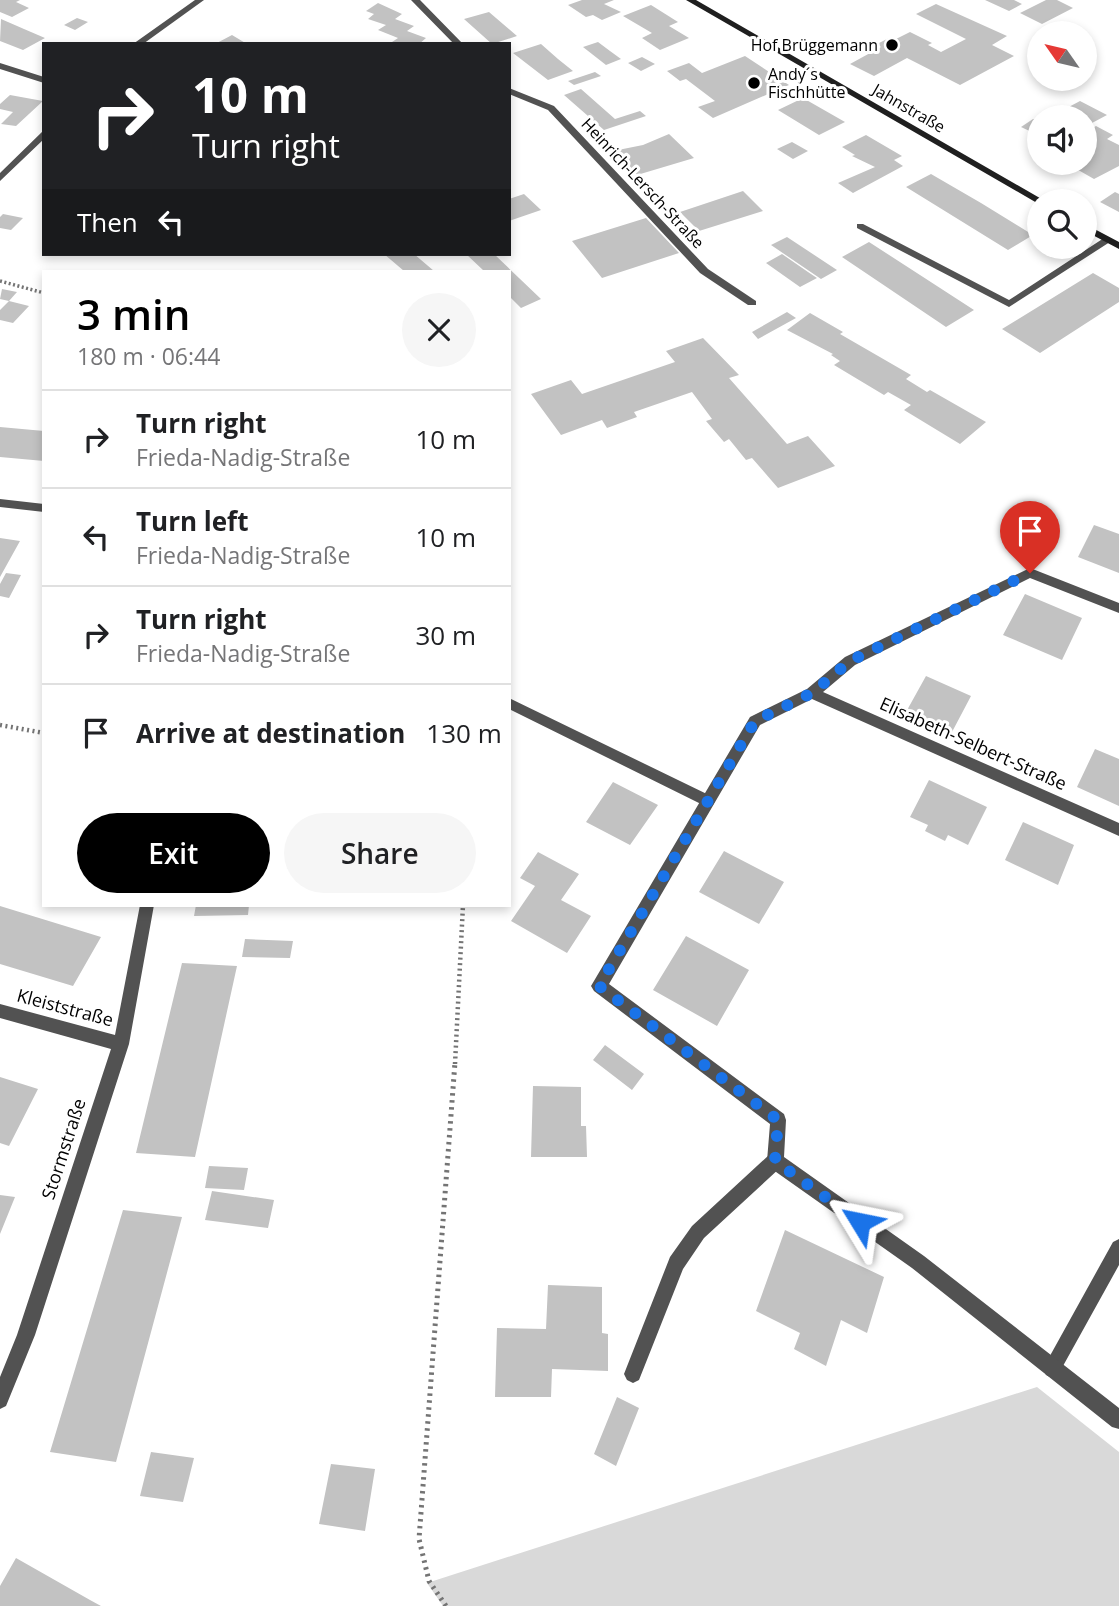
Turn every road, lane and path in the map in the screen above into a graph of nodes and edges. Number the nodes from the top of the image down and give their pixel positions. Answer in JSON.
{"nodes":[{"id":1,"x":200,"y":0,"type":"edge"},
{"id":2,"x":415,"y":0,"type":"edge"},
{"id":3,"x":690,"y":0,"type":"edge"},
{"id":4,"x":140,"y":42,"type":"edge"},
{"id":5,"x":457,"y":42,"type":"edge"},
{"id":6,"x":0,"y":66,"type":"edge"},
{"id":7,"x":42,"y":79,"type":"edge"},
{"id":8,"x":511,"y":92,"type":"edge"},
{"id":9,"x":42,"y":135,"type":"edge"},
{"id":10,"x":0,"y":178,"type":"edge"},
{"id":11,"x":1027,"y":194,"type":"edge"},
{"id":12,"x":860,"y":226,"type":"dead end"},
{"id":13,"x":1097,"y":234,"type":"edge"},
{"id":14,"x":1108,"y":240,"type":"junction"},
{"id":15,"x":1119,"y":246,"type":"edge"},
{"id":16,"x":0,"y":281,"type":"edge"},
{"id":17,"x":42,"y":292,"type":"edge"},
{"id":18,"x":752,"y":303,"type":"dead end"},
{"id":19,"x":0,"y":503,"type":"edge"},
{"id":20,"x":42,"y":508,"type":"edge"},
{"id":21,"x":1119,"y":608,"type":"edge"},
{"id":22,"x":812,"y":693,"type":"junction"},
{"id":23,"x":511,"y":704,"type":"edge"},
{"id":24,"x":0,"y":725,"type":"edge"},
{"id":25,"x":42,"y":733,"type":"edge"},
{"id":26,"x":708,"y":801,"type":"junction"},
{"id":27,"x":1119,"y":830,"type":"edge"},
{"id":28,"x":147,"y":907,"type":"edge"},
{"id":29,"x":463,"y":907,"type":"edge"},
{"id":30,"x":0,"y":1011,"type":"edge"},
{"id":31,"x":121,"y":1044,"type":"junction"},
{"id":32,"x":775,"y":1161,"type":"junction"},
{"id":33,"x":1119,"y":1248,"type":"edge"},
{"id":34,"x":6,"y":1367,"type":"edge"},
{"id":35,"x":1052,"y":1368,"type":"junction"},
{"id":36,"x":633,"y":1374,"type":"dead end"},
{"id":37,"x":0,"y":1400,"type":"edge"},
{"id":38,"x":1119,"y":1420,"type":"edge"},
{"id":39,"x":446,"y":1606,"type":"edge"}],
"edges":[{"from":1,"to":4,"type":"street"},
{"from":2,"to":5,"type":"street"},
{"from":3,"to":11,"type":"main road","name":"Jahnstraße"},
{"from":6,"to":7,"type":"street"},
{"from":8,"to":18,"type":"street","name":"Heinrich-Lersch-Straße"},
{"from":9,"to":10,"type":"street"},
{"from":12,"to":14,"type":"street"},
{"from":13,"to":14,"type":"main road"},
{"from":14,"to":15,"type":"main road"},
{"from":16,"to":17,"type":"path"},
{"from":19,"to":20,"type":"street"},
{"from":21,"to":22,"type":"street"},
{"from":22,"to":26,"type":"street"},
{"from":22,"to":27,"type":"street","name":"Elisabeth-Selbert-Straße"},
{"from":23,"to":26,"type":"street"},
{"from":24,"to":25,"type":"path"},
{"from":26,"to":32,"type":"street"},
{"from":28,"to":31,"type":"street","name":"Stormstraße"},
{"from":29,"to":39,"type":"path"},
{"from":30,"to":31,"type":"street","name":"Kleiststraße"},
{"from":31,"to":34,"type":"street","name":"Stormstraße"},
{"from":32,"to":35,"type":"street"},
{"from":32,"to":36,"type":"street"},
{"from":33,"to":35,"type":"street"},
{"from":34,"to":37,"type":"street","name":"Stormstraße"},
{"from":35,"to":38,"type":"street"}]}
